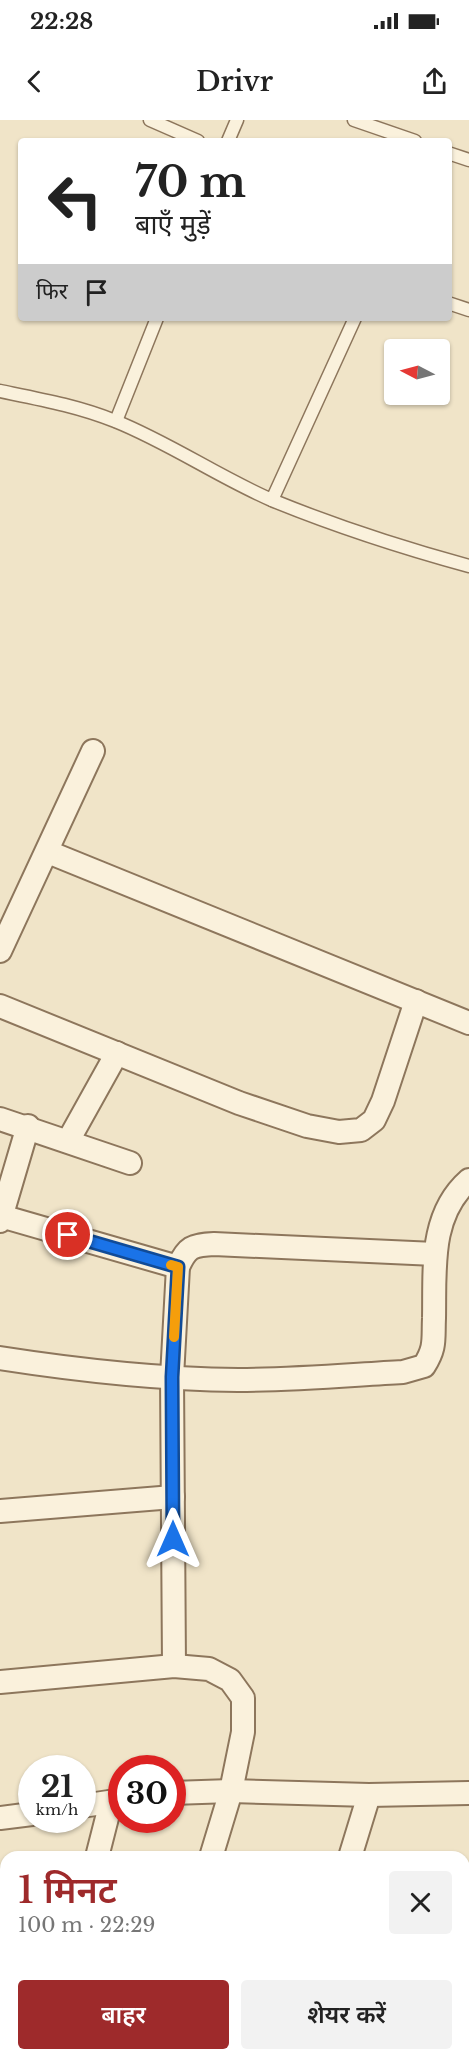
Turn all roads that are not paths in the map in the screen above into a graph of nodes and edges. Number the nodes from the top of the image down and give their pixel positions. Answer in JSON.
{"nodes":[{"id":1,"x":150,"y":120,"type":"edge"},
{"id":2,"x":237,"y":120,"type":"edge"},
{"id":3,"x":354,"y":120,"type":"edge"},
{"id":4,"x":191,"y":138,"type":"edge"},
{"id":5,"x":229,"y":138,"type":"edge"},
{"id":6,"x":406,"y":138,"type":"edge"},
{"id":7,"x":452,"y":154,"type":"edge"},
{"id":8,"x":469,"y":160,"type":"edge"},
{"id":9,"x":452,"y":304,"type":"edge"},
{"id":10,"x":469,"y":310,"type":"edge"},
{"id":11,"x":156,"y":321,"type":"edge"},
{"id":12,"x":354,"y":321,"type":"edge"},
{"id":13,"x":0,"y":391,"type":"edge"},
{"id":14,"x":116,"y":421,"type":"junction"},
{"id":15,"x":272,"y":500,"type":"junction"},
{"id":16,"x":469,"y":566,"type":"edge"},
{"id":17,"x":93,"y":752,"type":"dead end"},
{"id":18,"x":48,"y":852,"type":"junction"},
{"id":19,"x":0,"y":951,"type":"edge"},
{"id":20,"x":416,"y":1001,"type":"junction"},
{"id":21,"x":0,"y":1006,"type":"edge"},
{"id":22,"x":469,"y":1023,"type":"edge"},
{"id":23,"x":117,"y":1053,"type":"junction"},
{"id":24,"x":0,"y":1119,"type":"edge"},
{"id":25,"x":28,"y":1126,"type":"junction"},
{"id":26,"x":68,"y":1142,"type":"junction"},
{"id":27,"x":130,"y":1162,"type":"dead end"},
{"id":28,"x":469,"y":1180,"type":"edge"},
{"id":29,"x":1,"y":1219,"type":"edge"},
{"id":30,"x":435,"y":1254,"type":"junction"},
{"id":31,"x":178,"y":1267,"type":"junction"},
{"id":32,"x":0,"y":1358,"type":"edge"},
{"id":33,"x":172,"y":1377,"type":"junction"},
{"id":34,"x":172,"y":1497,"type":"junction"},
{"id":35,"x":0,"y":1511,"type":"edge"},
{"id":36,"x":174,"y":1666,"type":"junction"},
{"id":37,"x":0,"y":1682,"type":"edge"},
{"id":38,"x":231,"y":1791,"type":"junction"},
{"id":39,"x":186,"y":1793,"type":"edge"},
{"id":40,"x":469,"y":1793,"type":"edge"},
{"id":41,"x":369,"y":1795,"type":"junction"},
{"id":42,"x":18,"y":1816,"type":"edge"},
{"id":43,"x":0,"y":1818,"type":"edge"},
{"id":44,"x":108,"y":1825,"type":"edge"},
{"id":45,"x":99,"y":1851,"type":"edge"},
{"id":46,"x":213,"y":1851,"type":"edge"},
{"id":47,"x":352,"y":1851,"type":"edge"}],
"edges":[{"from":1,"to":4,"type":"lane"},
{"from":2,"to":5,"type":"lane"},
{"from":3,"to":6,"type":"lane"},
{"from":7,"to":8,"type":"lane"},
{"from":9,"to":10,"type":"lane"},
{"from":11,"to":14,"type":"lane"},
{"from":12,"to":15,"type":"lane"},
{"from":13,"to":14,"type":"lane"},
{"from":14,"to":15,"type":"lane"},
{"from":15,"to":16,"type":"lane"},
{"from":17,"to":18,"type":"street"},
{"from":18,"to":19,"type":"street"},
{"from":18,"to":20,"type":"street"},
{"from":20,"to":22,"type":"street"},
{"from":20,"to":23,"type":"street"},
{"from":21,"to":23,"type":"street"},
{"from":23,"to":26,"type":"street"},
{"from":24,"to":25,"type":"street"},
{"from":25,"to":26,"type":"street"},
{"from":25,"to":29,"type":"street"},
{"from":26,"to":27,"type":"street"},
{"from":28,"to":30,"type":"street"},
{"from":29,"to":31,"type":"street"},
{"from":30,"to":31,"type":"street"},
{"from":30,"to":33,"type":"street"},
{"from":31,"to":33,"type":"street"},
{"from":32,"to":33,"type":"street"},
{"from":33,"to":34,"type":"street"},
{"from":34,"to":35,"type":"street"},
{"from":34,"to":36,"type":"street"},
{"from":36,"to":37,"type":"street"},
{"from":36,"to":38,"type":"street"},
{"from":38,"to":39,"type":"street"},
{"from":38,"to":41,"type":"street"},
{"from":38,"to":46,"type":"street"},
{"from":40,"to":41,"type":"street"},
{"from":41,"to":47,"type":"street"},
{"from":42,"to":43,"type":"street"},
{"from":44,"to":45,"type":"street"}]}
